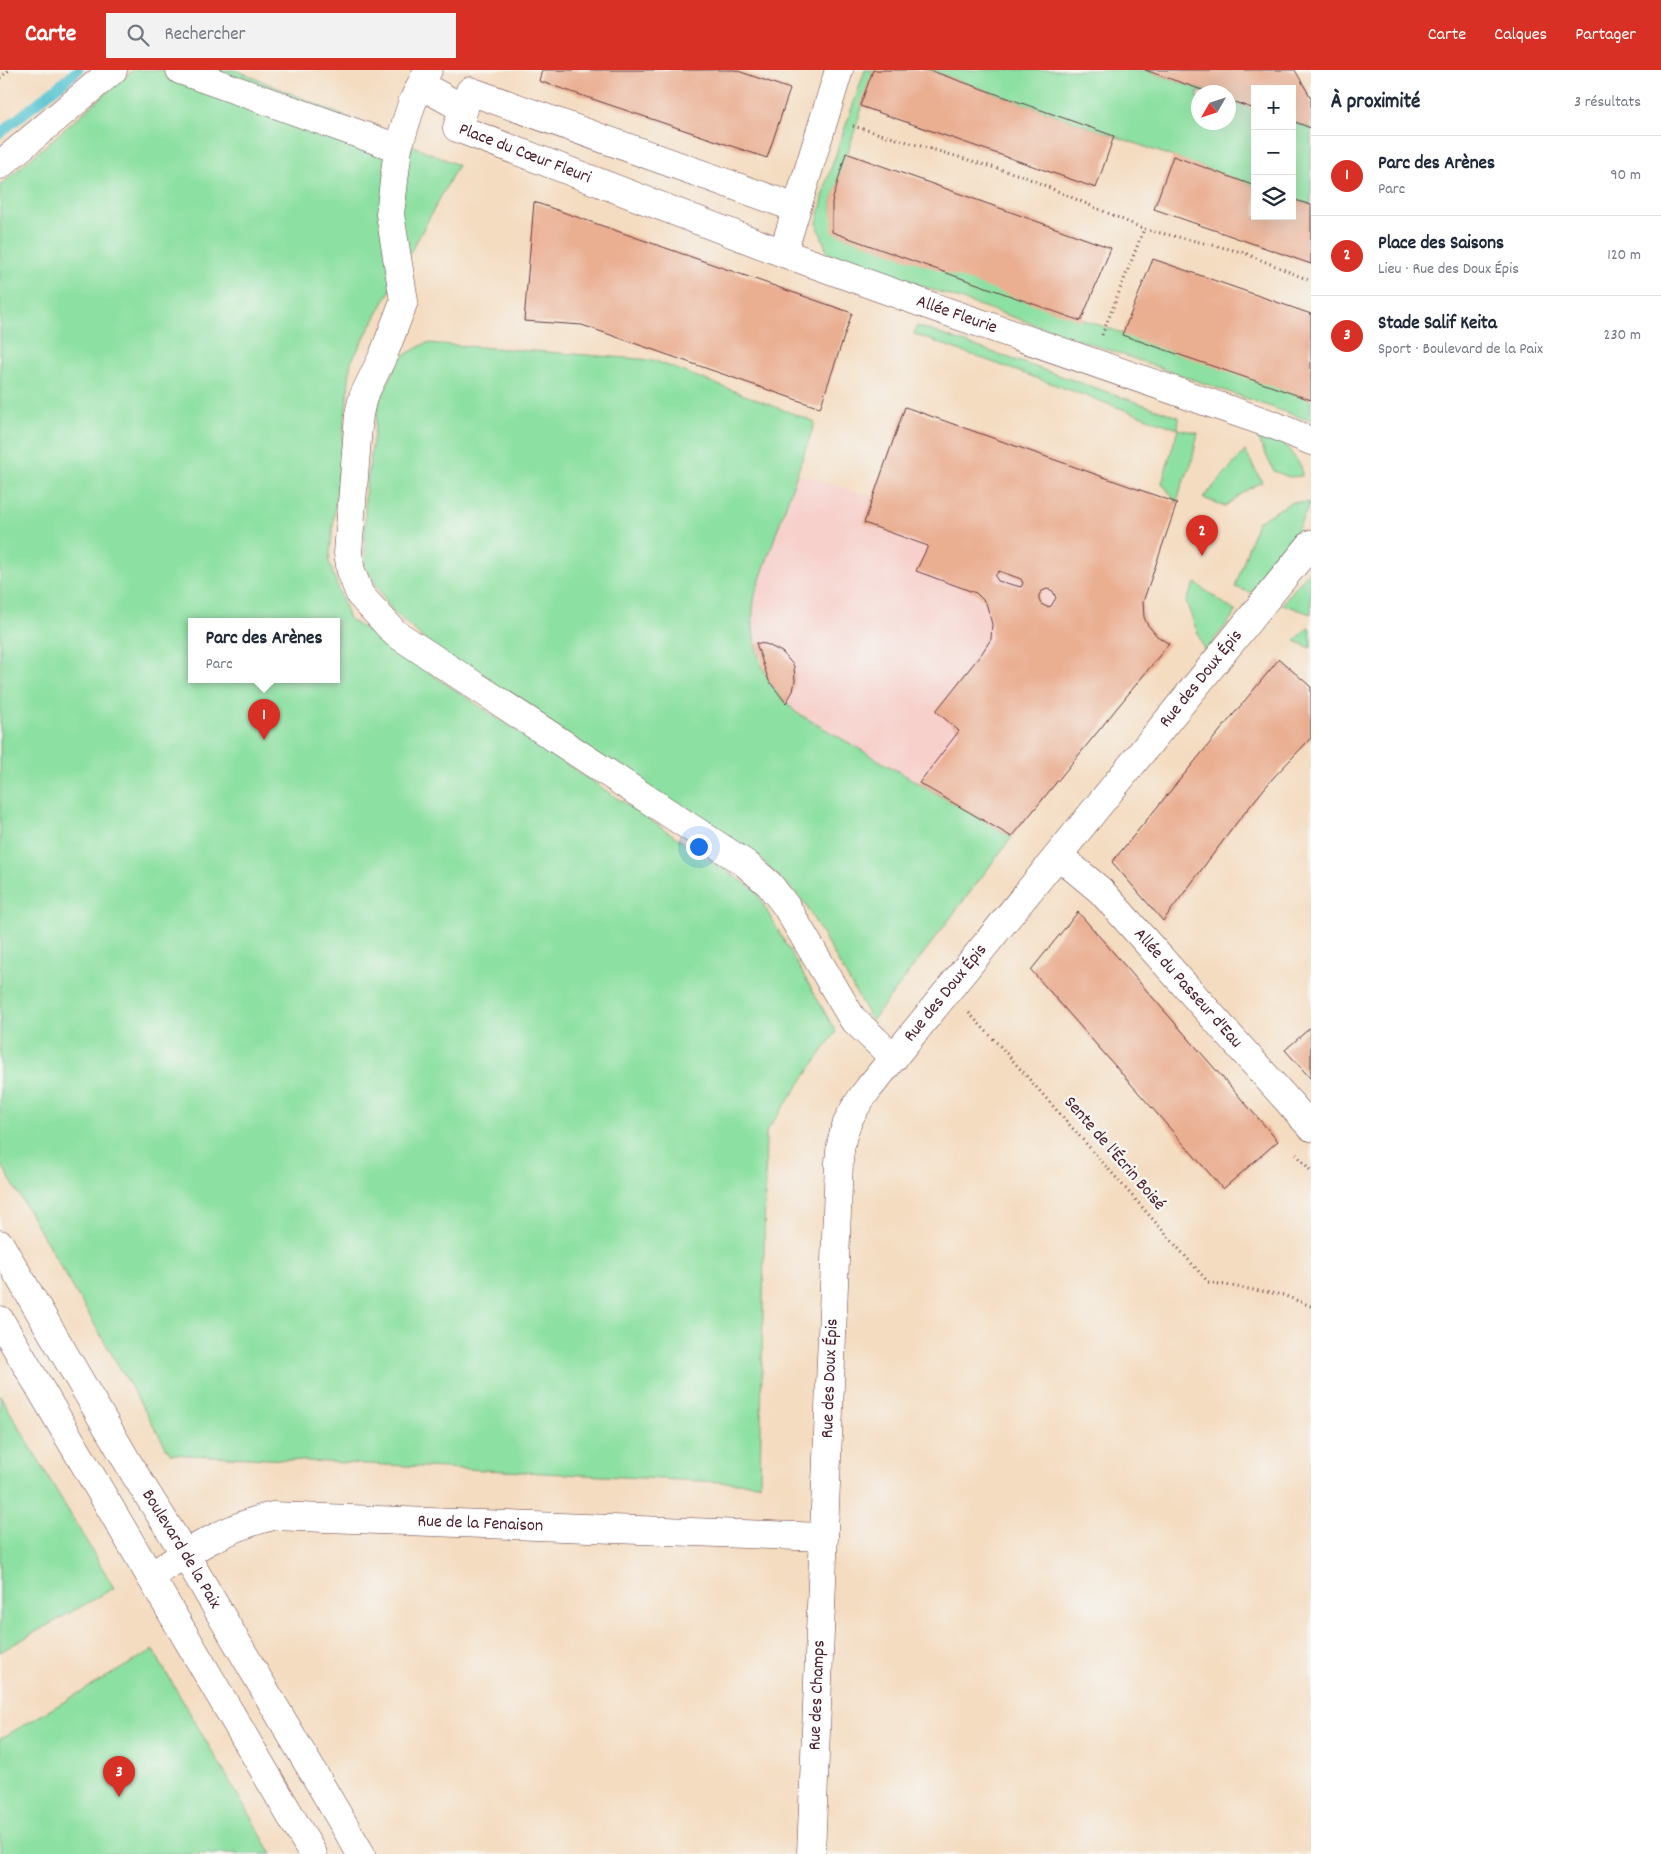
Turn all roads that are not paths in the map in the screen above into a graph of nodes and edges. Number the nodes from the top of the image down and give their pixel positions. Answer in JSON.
{"nodes":[{"id":1,"x":113,"y":70,"type":"edge"},
{"id":2,"x":180,"y":70,"type":"edge"},
{"id":3,"x":839,"y":70,"type":"edge"},
{"id":4,"x":424,"y":78,"type":"edge"},
{"id":5,"x":464,"y":109,"type":"junction"},
{"id":6,"x":398,"y":148,"type":"junction"},
{"id":7,"x":0,"y":165,"type":"edge"},
{"id":8,"x":796,"y":208,"type":"junction"},
{"id":9,"x":783,"y":253,"type":"junction"},
{"id":10,"x":1311,"y":442,"type":"edge"},
{"id":11,"x":1311,"y":544,"type":"edge"},
{"id":12,"x":1059,"y":856,"type":"junction"},
{"id":13,"x":894,"y":1058,"type":"junction"},
{"id":14,"x":1311,"y":1127,"type":"edge"},
{"id":15,"x":0,"y":1244,"type":"edge"},
{"id":16,"x":0,"y":1320,"type":"edge"},
{"id":17,"x":824,"y":1537,"type":"junction"},
{"id":18,"x":185,"y":1554,"type":"junction"},
{"id":19,"x":150,"y":1576,"type":"junction"},
{"id":20,"x":313,"y":1854,"type":"edge"},
{"id":21,"x":361,"y":1854,"type":"edge"},
{"id":22,"x":811,"y":1854,"type":"edge"}],
"edges":[{"from":1,"to":7,"type":"street"},
{"from":2,"to":6,"type":"street"},
{"from":3,"to":8,"type":"street"},
{"from":4,"to":5,"type":"street"},
{"from":4,"to":6,"type":"street"},
{"from":5,"to":8,"type":"street","name":"Place du Cœur Fleuri"},
{"from":5,"to":9,"type":"street","name":"Place du Cœur Fleuri"},
{"from":6,"to":13,"type":"street"},
{"from":8,"to":9,"type":"street"},
{"from":9,"to":10,"type":"street","name":"Allée Fleurie"},
{"from":11,"to":12,"type":"street","name":"Rue des Doux Épis"},
{"from":12,"to":13,"type":"street","name":"Rue des Doux Épis"},
{"from":12,"to":14,"type":"street","name":"Allée du Passeur d'Eau"},
{"from":13,"to":17,"type":"street","name":"Rue des Doux Épis"},
{"from":15,"to":18,"type":"street","name":"Boulevard de la Paix"},
{"from":16,"to":19,"type":"street"},
{"from":17,"to":18,"type":"street","name":"Rue de la Fenaison"},
{"from":17,"to":22,"type":"street","name":"Rue des Champs"},
{"from":18,"to":19,"type":"street","name":"Rue de la Fenaison"},
{"from":18,"to":21,"type":"street","name":"Boulevard de la Paix"},
{"from":19,"to":20,"type":"street"}]}
